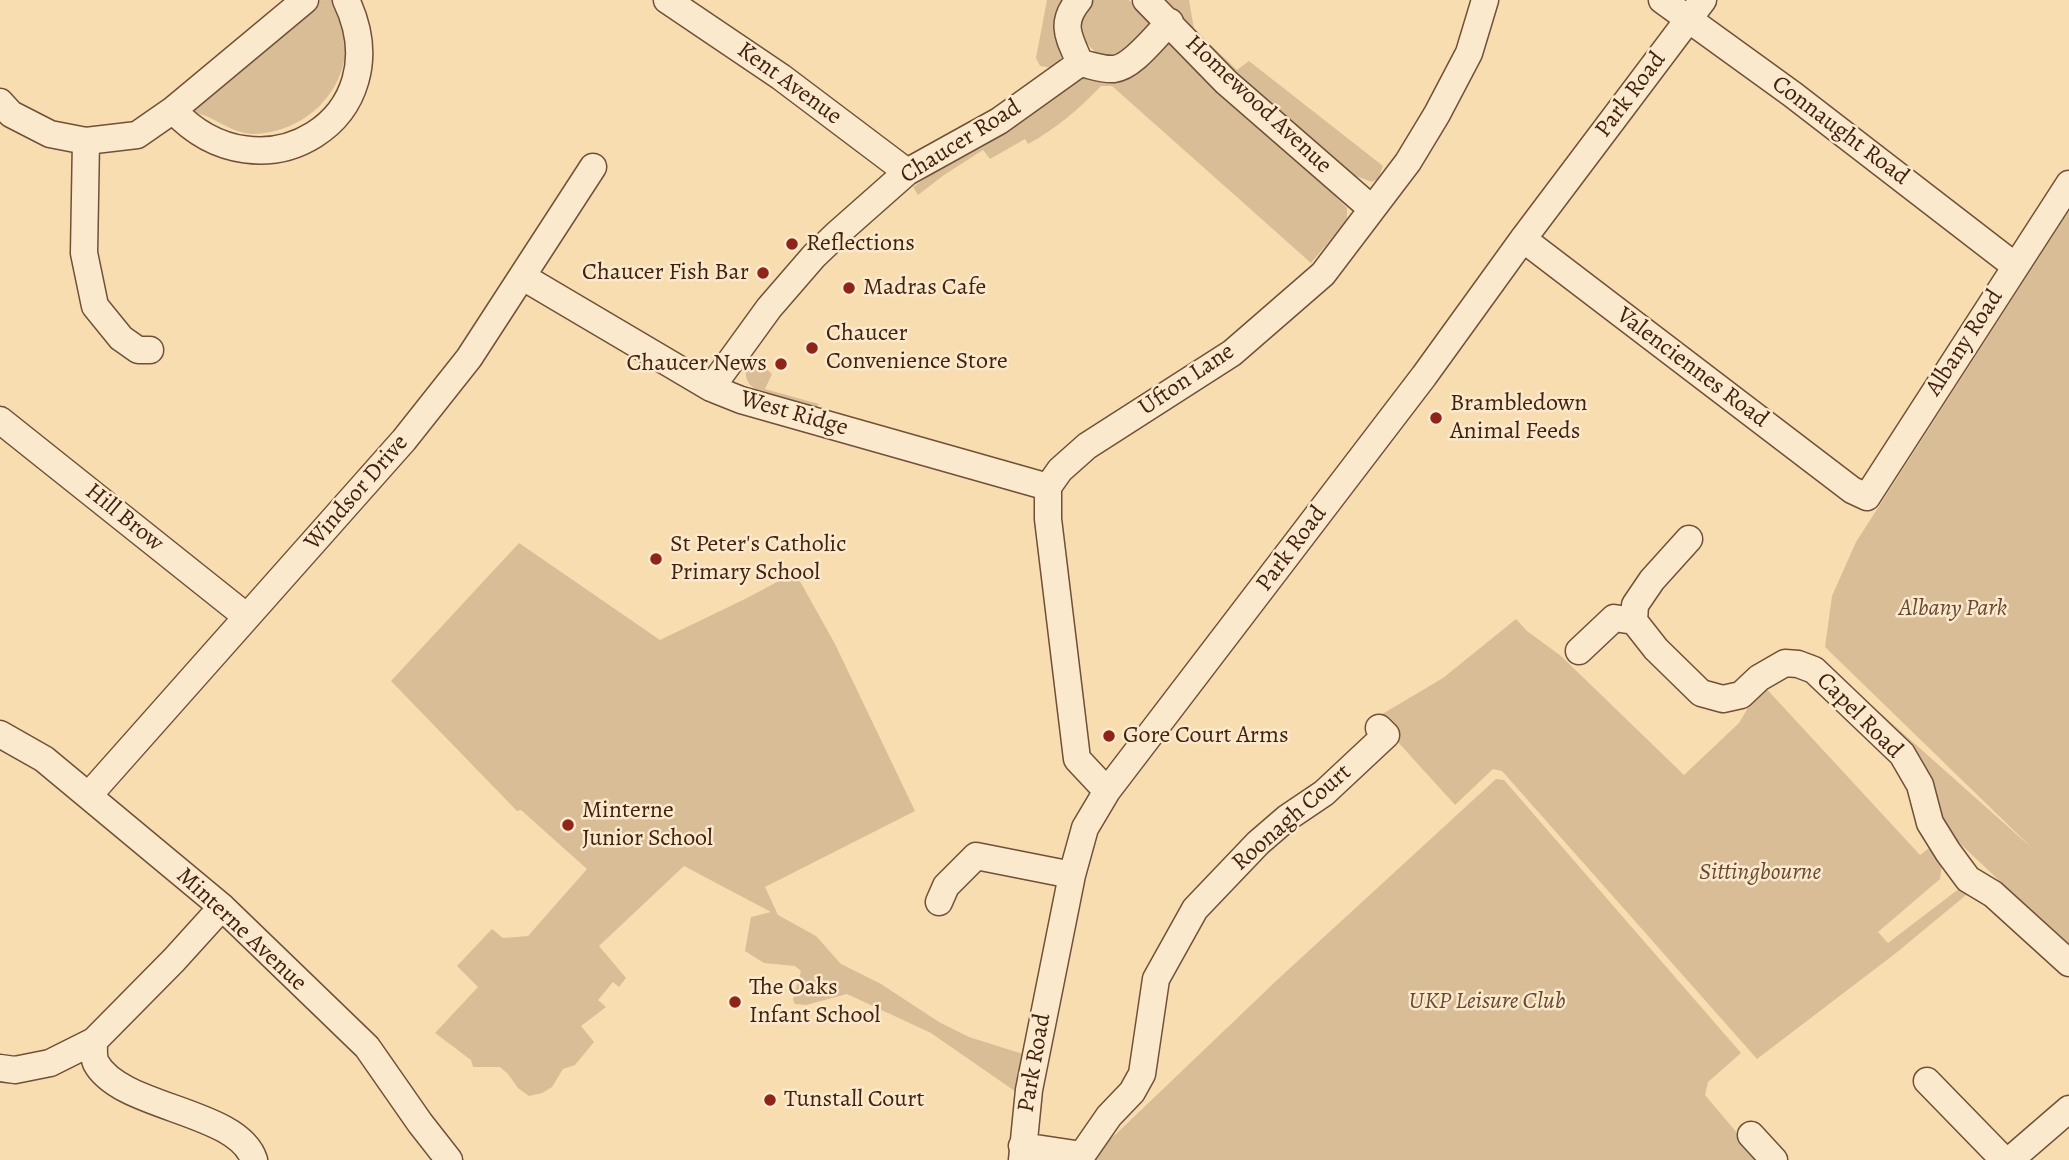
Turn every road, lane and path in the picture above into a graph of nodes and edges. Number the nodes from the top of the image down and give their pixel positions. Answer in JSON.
{"nodes":[{"id":1,"x":305,"y":0,"type":"edge"},
{"id":2,"x":345,"y":0,"type":"edge"},
{"id":3,"x":667,"y":0,"type":"edge"},
{"id":4,"x":1079,"y":0,"type":"edge"},
{"id":5,"x":1146,"y":0,"type":"edge"},
{"id":6,"x":1485,"y":0,"type":"edge"},
{"id":7,"x":1662,"y":0,"type":"edge"},
{"id":8,"x":1695,"y":10,"type":"edge"},
{"id":9,"x":1170,"y":22,"type":"junction"},
{"id":10,"x":1080,"y":62,"type":"junction"},
{"id":11,"x":0,"y":102,"type":"edge"},
{"id":12,"x":173,"y":110,"type":"junction"},
{"id":13,"x":86,"y":141,"type":"junction"},
{"id":14,"x":593,"y":167,"type":"dead end"},
{"id":15,"x":907,"y":172,"type":"junction"},
{"id":16,"x":2069,"y":184,"type":"edge"},
{"id":17,"x":1371,"y":209,"type":"junction"},
{"id":18,"x":1523,"y":239,"type":"junction"},
{"id":19,"x":2015,"y":266,"type":"junction"},
{"id":20,"x":523,"y":277,"type":"junction"},
{"id":21,"x":150,"y":350,"type":"dead end"},
{"id":22,"x":711,"y":388,"type":"junction"},
{"id":23,"x":0,"y":420,"type":"edge"},
{"id":24,"x":1048,"y":487,"type":"junction"},
{"id":25,"x":1861,"y":496,"type":"joint"},
{"id":26,"x":1689,"y":539,"type":"dead end"},
{"id":27,"x":247,"y":617,"type":"junction"},
{"id":28,"x":1634,"y":621,"type":"junction"},
{"id":29,"x":1580,"y":651,"type":"dead end"},
{"id":30,"x":1379,"y":728,"type":"dead end"},
{"id":31,"x":0,"y":734,"type":"edge"},
{"id":32,"x":1107,"y":790,"type":"junction"},
{"id":33,"x":89,"y":794,"type":"junction"},
{"id":34,"x":1072,"y":875,"type":"junction"},
{"id":35,"x":939,"y":902,"type":"dead end"},
{"id":36,"x":222,"y":907,"type":"junction"},
{"id":37,"x":2069,"y":964,"type":"edge"},
{"id":38,"x":94,"y":1041,"type":"junction"},
{"id":39,"x":0,"y":1069,"type":"edge"},
{"id":40,"x":1927,"y":1081,"type":"dead end"},
{"id":41,"x":2069,"y":1109,"type":"edge"},
{"id":42,"x":1751,"y":1135,"type":"dead end"},
{"id":43,"x":1022,"y":1153,"type":"edge"},
{"id":44,"x":254,"y":1160,"type":"edge"},
{"id":45,"x":449,"y":1160,"type":"edge"},
{"id":46,"x":1774,"y":1160,"type":"edge"},
{"id":47,"x":2004,"y":1160,"type":"edge"},
{"id":48,"x":2010,"y":1160,"type":"edge"}],
"edges":[{"from":1,"to":12,"type":"street"},
{"from":2,"to":12,"type":"street"},
{"from":3,"to":15,"type":"street","name":"Kent Avenue"},
{"from":4,"to":10,"type":"street"},
{"from":5,"to":9,"type":"street","name":"Homewood Avenue"},
{"from":6,"to":17,"type":"street","name":"Ufton Lane"},
{"from":7,"to":8,"type":"street","name":"Connaught Road"},
{"from":8,"to":18,"type":"street","name":"Park Road"},
{"from":8,"to":19,"type":"street","name":"Connaught Road"},
{"from":9,"to":10,"type":"street"},
{"from":9,"to":17,"type":"street","name":"Homewood Avenue"},
{"from":10,"to":15,"type":"street","name":"Chaucer Road"},
{"from":11,"to":13,"type":"street"},
{"from":12,"to":13,"type":"street"},
{"from":13,"to":21,"type":"street"},
{"from":14,"to":20,"type":"street","name":"Windsor Drive"},
{"from":15,"to":22,"type":"street","name":"Chaucer Road"},
{"from":16,"to":19,"type":"street","name":"Albany Road"},
{"from":17,"to":24,"type":"street","name":"Ufton Lane"},
{"from":18,"to":25,"type":"street","name":"Valenciennes Road"},
{"from":18,"to":32,"type":"street","name":"Park Road"},
{"from":19,"to":25,"type":"street","name":"Albany Road"},
{"from":20,"to":22,"type":"street","name":"West Ridge"},
{"from":20,"to":27,"type":"street","name":"Windsor Drive"},
{"from":22,"to":24,"type":"street","name":"West Ridge"},
{"from":23,"to":27,"type":"street","name":"Hill Brow"},
{"from":24,"to":32,"type":"street"},
{"from":26,"to":28,"type":"street"},
{"from":27,"to":33,"type":"street","name":"Windsor Drive"},
{"from":28,"to":29,"type":"street"},
{"from":28,"to":37,"type":"street","name":"Capel Road"},
{"from":30,"to":43,"type":"street","name":"Roonagh Court"},
{"from":31,"to":33,"type":"street","name":"Minterne Avenue"},
{"from":32,"to":34,"type":"street","name":"Park Road"},
{"from":33,"to":36,"type":"street","name":"Minterne Avenue"},
{"from":34,"to":35,"type":"street"},
{"from":34,"to":43,"type":"street","name":"Park Road"},
{"from":36,"to":38,"type":"street"},
{"from":36,"to":45,"type":"street","name":"Minterne Avenue"},
{"from":38,"to":39,"type":"street"},
{"from":38,"to":44,"type":"street"},
{"from":40,"to":47,"type":"street"},
{"from":41,"to":48,"type":"street"},
{"from":42,"to":46,"type":"street"}]}
